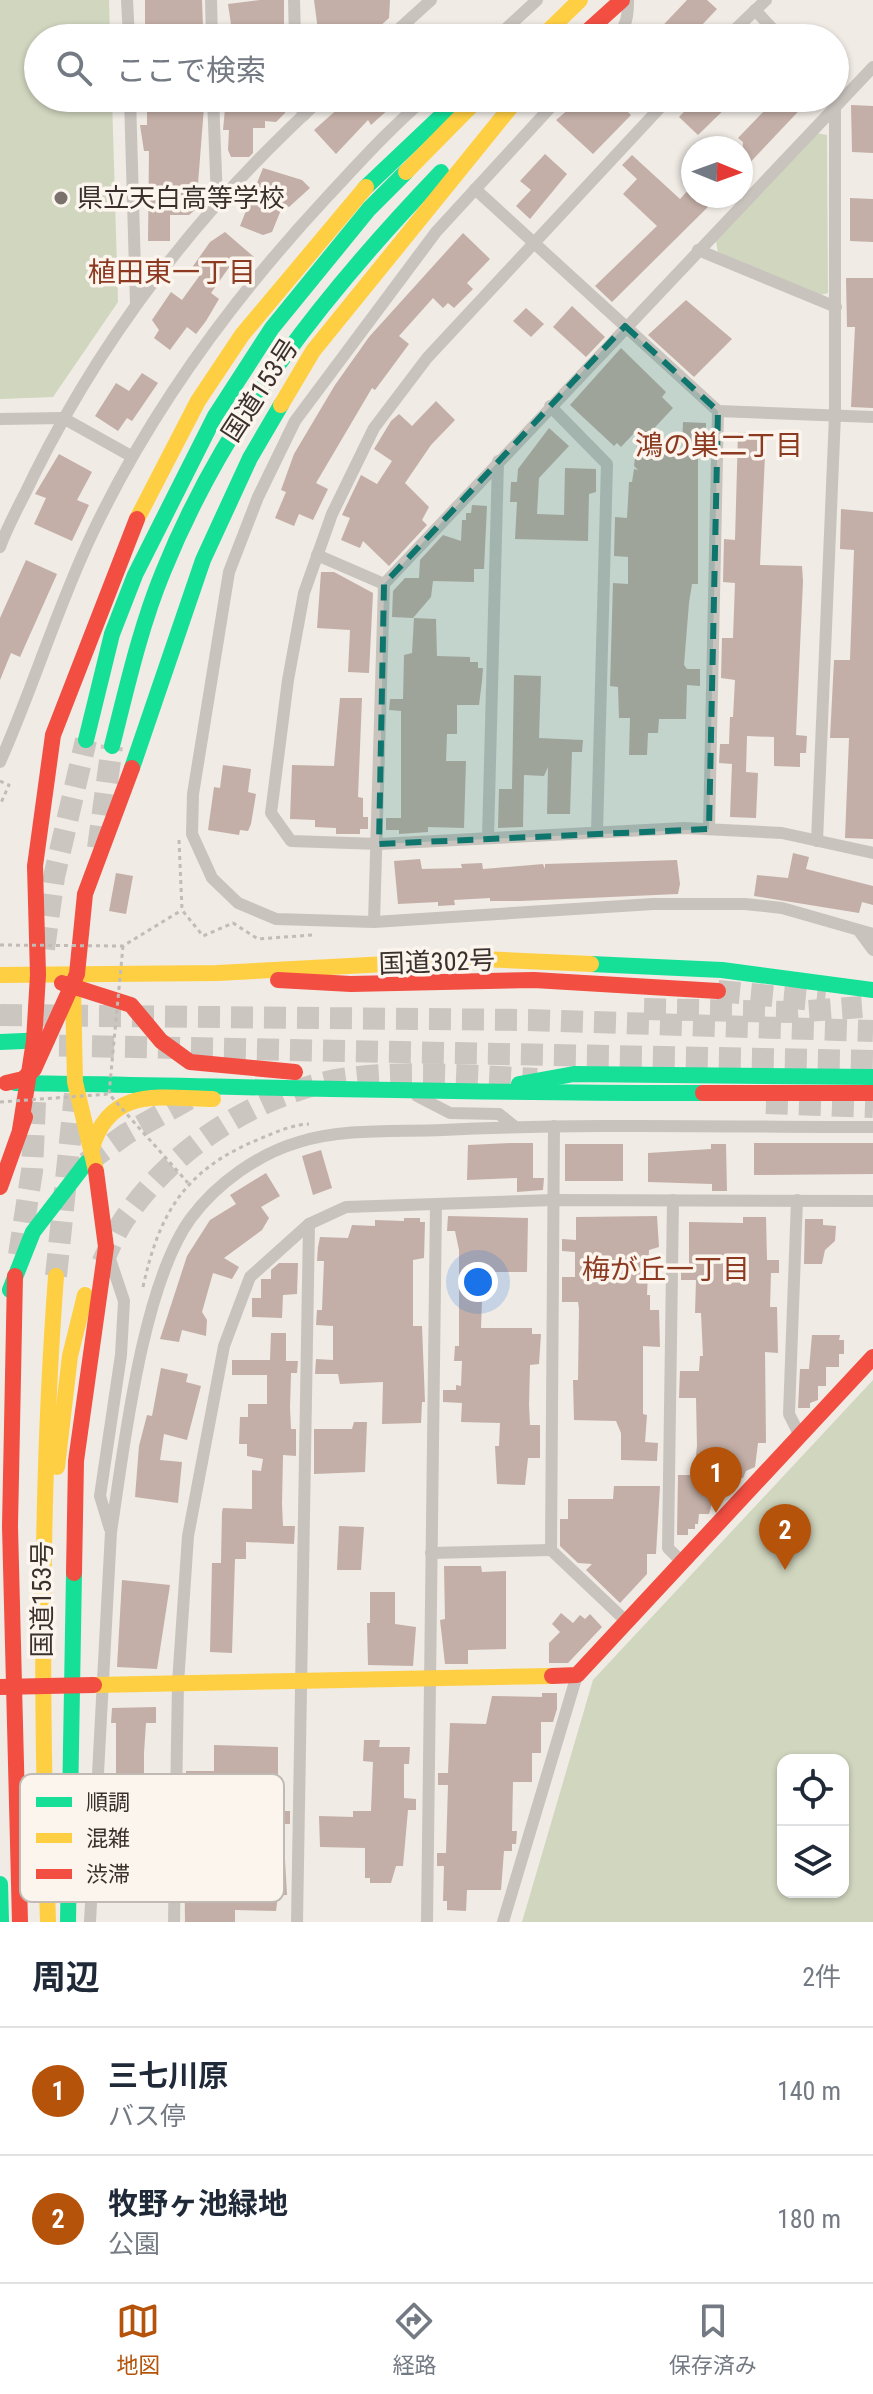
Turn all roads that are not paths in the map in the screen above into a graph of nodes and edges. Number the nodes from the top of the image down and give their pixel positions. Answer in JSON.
{"nodes":[{"id":1,"x":127,"y":0,"type":"edge"},
{"id":2,"x":211,"y":0,"type":"edge"},
{"id":3,"x":294,"y":0,"type":"edge"},
{"id":4,"x":431,"y":0,"type":"edge"},
{"id":5,"x":537,"y":0,"type":"edge"},
{"id":6,"x":580,"y":0,"type":"edge"},
{"id":7,"x":625,"y":0,"type":"edge"},
{"id":8,"x":766,"y":0,"type":"edge"},
{"id":9,"x":418,"y":5,"type":"edge"},
{"id":10,"x":755,"y":10,"type":"junction"},
{"id":11,"x":128,"y":24,"type":"edge"},
{"id":12,"x":212,"y":24,"type":"edge"},
{"id":13,"x":295,"y":24,"type":"edge"},
{"id":14,"x":401,"y":24,"type":"edge"},
{"id":15,"x":511,"y":24,"type":"edge"},
{"id":16,"x":555,"y":24,"type":"edge"},
{"id":17,"x":597,"y":24,"type":"edge"},
{"id":18,"x":626,"y":24,"type":"edge"},
{"id":19,"x":740,"y":24,"type":"edge"},
{"id":20,"x":768,"y":24,"type":"edge"},
{"id":21,"x":873,"y":67,"type":"edge"},
{"id":22,"x":849,"y":88,"type":"edge"},
{"id":23,"x":130,"y":112,"type":"edge"},
{"id":24,"x":214,"y":112,"type":"edge"},
{"id":25,"x":303,"y":112,"type":"edge"},
{"id":26,"x":307,"y":112,"type":"edge"},
{"id":27,"x":412,"y":112,"type":"edge"},
{"id":28,"x":445,"y":112,"type":"edge"},
{"id":29,"x":465,"y":112,"type":"edge"},
{"id":30,"x":503,"y":112,"type":"edge"},
{"id":31,"x":506,"y":112,"type":"edge"},
{"id":32,"x":546,"y":112,"type":"edge"},
{"id":33,"x":656,"y":112,"type":"edge"},
{"id":34,"x":824,"y":112,"type":"edge"},
{"id":35,"x":836,"y":112,"type":"edge"},
{"id":36,"x":304,"y":115,"type":"junction"},
{"id":37,"x":475,"y":189,"type":"junction"},
{"id":38,"x":217,"y":200,"type":"junction"},
{"id":39,"x":534,"y":243,"type":"junction"},
{"id":40,"x":698,"y":250,"type":"junction"},
{"id":41,"x":136,"y":304,"type":"junction"},
{"id":42,"x":836,"y":307,"type":"junction"},
{"id":43,"x":625,"y":326,"type":"junction"},
{"id":44,"x":550,"y":406,"type":"junction"},
{"id":45,"x":718,"y":411,"type":"junction"},
{"id":46,"x":835,"y":415,"type":"junction"},
{"id":47,"x":873,"y":417,"type":"edge"},
{"id":48,"x":63,"y":418,"type":"junction"},
{"id":49,"x":0,"y":419,"type":"edge"},
{"id":50,"x":131,"y":456,"type":"junction"},
{"id":51,"x":498,"y":461,"type":"junction"},
{"id":52,"x":1,"y":541,"type":"edge"},
{"id":53,"x":317,"y":555,"type":"junction"},
{"id":54,"x":384,"y":584,"type":"junction"},
{"id":55,"x":86,"y":740,"type":"tunnel mouth"},
{"id":56,"x":112,"y":746,"type":"tunnel mouth"},
{"id":57,"x":0,"y":762,"type":"edge"},
{"id":58,"x":709,"y":829,"type":"junction"},
{"id":59,"x":597,"y":832,"type":"junction"},
{"id":60,"x":488,"y":838,"type":"junction"},
{"id":61,"x":817,"y":841,"type":"junction"},
{"id":62,"x":379,"y":844,"type":"junction"},
{"id":63,"x":873,"y":853,"type":"edge"},
{"id":64,"x":374,"y":922,"type":"junction"},
{"id":65,"x":859,"y":931,"type":"junction"},
{"id":66,"x":873,"y":934,"type":"edge"},
{"id":67,"x":873,"y":950,"type":"edge"},
{"id":68,"x":217,"y":973,"type":"junction"},
{"id":69,"x":0,"y":975,"type":"edge"},
{"id":70,"x":38,"y":975,"type":"junction"},
{"id":71,"x":115,"y":975,"type":"junction"},
{"id":72,"x":75,"y":980,"type":"junction"},
{"id":73,"x":91,"y":990,"type":"junction"},
{"id":74,"x":873,"y":990,"type":"edge"},
{"id":75,"x":718,"y":991,"type":"tunnel mouth"},
{"id":76,"x":73,"y":1010,"type":"junction"},
{"id":77,"x":0,"y":1042,"type":"edge"},
{"id":78,"x":45,"y":1044,"type":"junction"},
{"id":79,"x":873,"y":1077,"type":"edge"},
{"id":80,"x":32,"y":1080,"type":"junction"},
{"id":81,"x":3,"y":1082,"type":"edge"},
{"id":82,"x":75,"y":1082,"type":"junction"},
{"id":83,"x":333,"y":1087,"type":"junction"},
{"id":84,"x":407,"y":1093,"type":"junction"},
{"id":85,"x":873,"y":1093,"type":"edge"},
{"id":86,"x":463,"y":1094,"type":"junction"},
{"id":87,"x":514,"y":1126,"type":"junction"},
{"id":88,"x":554,"y":1126,"type":"junction"},
{"id":89,"x":873,"y":1127,"type":"edge"},
{"id":90,"x":89,"y":1157,"type":"junction"},
{"id":91,"x":0,"y":1187,"type":"edge"},
{"id":92,"x":553,"y":1200,"type":"junction"},
{"id":93,"x":673,"y":1200,"type":"junction"},
{"id":94,"x":797,"y":1200,"type":"junction"},
{"id":95,"x":873,"y":1201,"type":"edge"},
{"id":96,"x":436,"y":1204,"type":"junction"},
{"id":97,"x":309,"y":1224,"type":"junction"},
{"id":98,"x":106,"y":1247,"type":"junction"},
{"id":99,"x":15,"y":1276,"type":"tunnel mouth"},
{"id":100,"x":56,"y":1276,"type":"tunnel mouth"},
{"id":101,"x":85,"y":1295,"type":"dead end"},
{"id":102,"x":0,"y":1330,"type":"edge"},
{"id":103,"x":873,"y":1357,"type":"edge"},
{"id":104,"x":800,"y":1436,"type":"junction"},
{"id":105,"x":111,"y":1532,"type":"junction"},
{"id":106,"x":551,"y":1550,"type":"junction"},
{"id":107,"x":431,"y":1553,"type":"junction"},
{"id":108,"x":682,"y":1562,"type":"junction"},
{"id":109,"x":627,"y":1622,"type":"junction"},
{"id":110,"x":577,"y":1675,"type":"junction"},
{"id":111,"x":428,"y":1678,"type":"junction"},
{"id":112,"x":300,"y":1680,"type":"junction"},
{"id":113,"x":178,"y":1683,"type":"junction"},
{"id":114,"x":98,"y":1685,"type":"junction"},
{"id":115,"x":0,"y":1687,"type":"edge"},
{"id":116,"x":44,"y":1774,"type":"edge"},
{"id":117,"x":53,"y":1774,"type":"edge"},
{"id":118,"x":71,"y":1774,"type":"edge"},
{"id":119,"x":95,"y":1774,"type":"edge"},
{"id":120,"x":176,"y":1774,"type":"edge"},
{"id":121,"x":0,"y":1884,"type":"edge"},
{"id":122,"x":47,"y":1902,"type":"edge"},
{"id":123,"x":68,"y":1902,"type":"edge"},
{"id":124,"x":91,"y":1902,"type":"edge"},
{"id":125,"x":174,"y":1902,"type":"edge"},
{"id":126,"x":1,"y":1922,"type":"edge"},
{"id":127,"x":20,"y":1922,"type":"edge"},
{"id":128,"x":48,"y":1922,"type":"edge"},
{"id":129,"x":68,"y":1922,"type":"edge"},
{"id":130,"x":90,"y":1922,"type":"edge"},
{"id":131,"x":174,"y":1922,"type":"edge"},
{"id":132,"x":297,"y":1922,"type":"edge"},
{"id":133,"x":427,"y":1922,"type":"edge"},
{"id":134,"x":503,"y":1922,"type":"edge"}],
"edges":[{"from":1,"to":11,"type":"street"},
{"from":2,"to":12,"type":"street"},
{"from":3,"to":13,"type":"street"},
{"from":4,"to":9,"type":"street"},
{"from":5,"to":15,"type":"street"},
{"from":6,"to":16,"type":"main road"},
{"from":7,"to":17,"type":"main road"},
{"from":7,"to":18,"type":"street"},
{"from":8,"to":10,"type":"street"},
{"from":9,"to":14,"type":"street"},
{"from":10,"to":19,"type":"street"},
{"from":10,"to":20,"type":"street"},
{"from":21,"to":22,"type":"street"},
{"from":23,"to":41,"type":"street"},
{"from":24,"to":38,"type":"street"},
{"from":25,"to":36,"type":"street"},
{"from":26,"to":36,"type":"street"},
{"from":27,"to":50,"type":"street"},
{"from":28,"to":70,"type":"main road"},
{"from":29,"to":55,"type":"main road","name":"国道153号"},
{"from":30,"to":56,"type":"main road","name":"国道153号"},
{"from":31,"to":72,"type":"main road"},
{"from":32,"to":37,"type":"street"},
{"from":33,"to":39,"type":"street"},
{"from":34,"to":40,"type":"street"},
{"from":35,"to":42,"type":"street"},
{"from":36,"to":38,"type":"street"},
{"from":37,"to":39,"type":"street"},
{"from":37,"to":64,"type":"street"},
{"from":38,"to":41,"type":"street"},
{"from":39,"to":43,"type":"street"},
{"from":39,"to":53,"type":"street"},
{"from":40,"to":42,"type":"street"},
{"from":40,"to":43,"type":"street"},
{"from":41,"to":48,"type":"street"},
{"from":42,"to":46,"type":"street"},
{"from":43,"to":44,"type":"street"},
{"from":43,"to":45,"type":"street"},
{"from":44,"to":51,"type":"street"},
{"from":44,"to":59,"type":"street"},
{"from":45,"to":46,"type":"street"},
{"from":45,"to":58,"type":"street"},
{"from":46,"to":47,"type":"street"},
{"from":46,"to":61,"type":"street"},
{"from":48,"to":49,"type":"street"},
{"from":48,"to":50,"type":"street"},
{"from":48,"to":52,"type":"street"},
{"from":50,"to":57,"type":"street"},
{"from":51,"to":54,"type":"street"},
{"from":51,"to":60,"type":"street"},
{"from":53,"to":54,"type":"street"},
{"from":53,"to":62,"type":"street"},
{"from":54,"to":62,"type":"street"},
{"from":58,"to":59,"type":"street"},
{"from":58,"to":61,"type":"street"},
{"from":59,"to":60,"type":"street"},
{"from":60,"to":62,"type":"street"},
{"from":61,"to":63,"type":"street"},
{"from":62,"to":64,"type":"street"},
{"from":64,"to":65,"type":"street"},
{"from":65,"to":66,"type":"street"},
{"from":65,"to":67,"type":"street"},
{"from":68,"to":71,"type":"main road","name":"国道302号"},
{"from":68,"to":74,"type":"main road","name":"国道302号"},
{"from":68,"to":75,"type":"main road"},
{"from":69,"to":70,"type":"main road","name":"国道302号"},
{"from":70,"to":72,"type":"main road","name":"国道302号"},
{"from":70,"to":78,"type":"main road"},
{"from":71,"to":72,"type":"main road","name":"国道302号"},
{"from":71,"to":73,"type":"main road"},
{"from":72,"to":73,"type":"main road"},
{"from":72,"to":76,"type":"main road"},
{"from":72,"to":78,"type":"main road"},
{"from":73,"to":76,"type":"main road"},
{"from":73,"to":84,"type":"main road"},
{"from":76,"to":78,"type":"main road"},
{"from":76,"to":82,"type":"main road"},
{"from":77,"to":78,"type":"main road"},
{"from":78,"to":80,"type":"main road"},
{"from":78,"to":80,"type":"main road"},
{"from":78,"to":82,"type":"main road"},
{"from":79,"to":86,"type":"main road"},
{"from":80,"to":81,"type":"main road"},
{"from":80,"to":82,"type":"main road"},
{"from":80,"to":91,"type":"main road"},
{"from":82,"to":83,"type":"main road"},
{"from":82,"to":90,"type":"main road"},
{"from":83,"to":84,"type":"main road"},
{"from":83,"to":90,"type":"main road"},
{"from":84,"to":86,"type":"main road"},
{"from":84,"to":87,"type":"street"},
{"from":85,"to":86,"type":"main road"},
{"from":87,"to":88,"type":"street"},
{"from":87,"to":105,"type":"street"},
{"from":88,"to":89,"type":"street"},
{"from":88,"to":92,"type":"street"},
{"from":90,"to":98,"type":"main road"},
{"from":90,"to":102,"type":"main road"},
{"from":92,"to":93,"type":"street"},
{"from":92,"to":96,"type":"street"},
{"from":92,"to":106,"type":"street"},
{"from":93,"to":94,"type":"street"},
{"from":93,"to":108,"type":"street"},
{"from":94,"to":95,"type":"street"},
{"from":94,"to":104,"type":"street"},
{"from":96,"to":97,"type":"street"},
{"from":96,"to":107,"type":"street"},
{"from":97,"to":112,"type":"street"},
{"from":97,"to":113,"type":"street"},
{"from":98,"to":105,"type":"street"},
{"from":98,"to":118,"type":"main road"},
{"from":99,"to":127,"type":"main road","name":"国道153号"},
{"from":100,"to":116,"type":"main road","name":"国道153号"},
{"from":101,"to":117,"type":"main road"},
{"from":103,"to":104,"type":"main road"},
{"from":104,"to":108,"type":"main road"},
{"from":105,"to":114,"type":"street"},
{"from":106,"to":107,"type":"street"},
{"from":106,"to":109,"type":"street"},
{"from":107,"to":111,"type":"street"},
{"from":108,"to":109,"type":"main road"},
{"from":109,"to":110,"type":"main road"},
{"from":110,"to":111,"type":"main road"},
{"from":110,"to":134,"type":"street"},
{"from":111,"to":112,"type":"main road"},
{"from":111,"to":133,"type":"street"},
{"from":112,"to":113,"type":"main road"},
{"from":112,"to":132,"type":"street"},
{"from":113,"to":114,"type":"main road"},
{"from":113,"to":120,"type":"street"},
{"from":114,"to":115,"type":"main road","bridge":true},
{"from":114,"to":119,"type":"street"},
{"from":121,"to":126,"type":"main road"},
{"from":122,"to":128,"type":"main road","name":"国道153号"},
{"from":123,"to":129,"type":"main road"},
{"from":124,"to":130,"type":"street"},
{"from":125,"to":131,"type":"street"}]}
